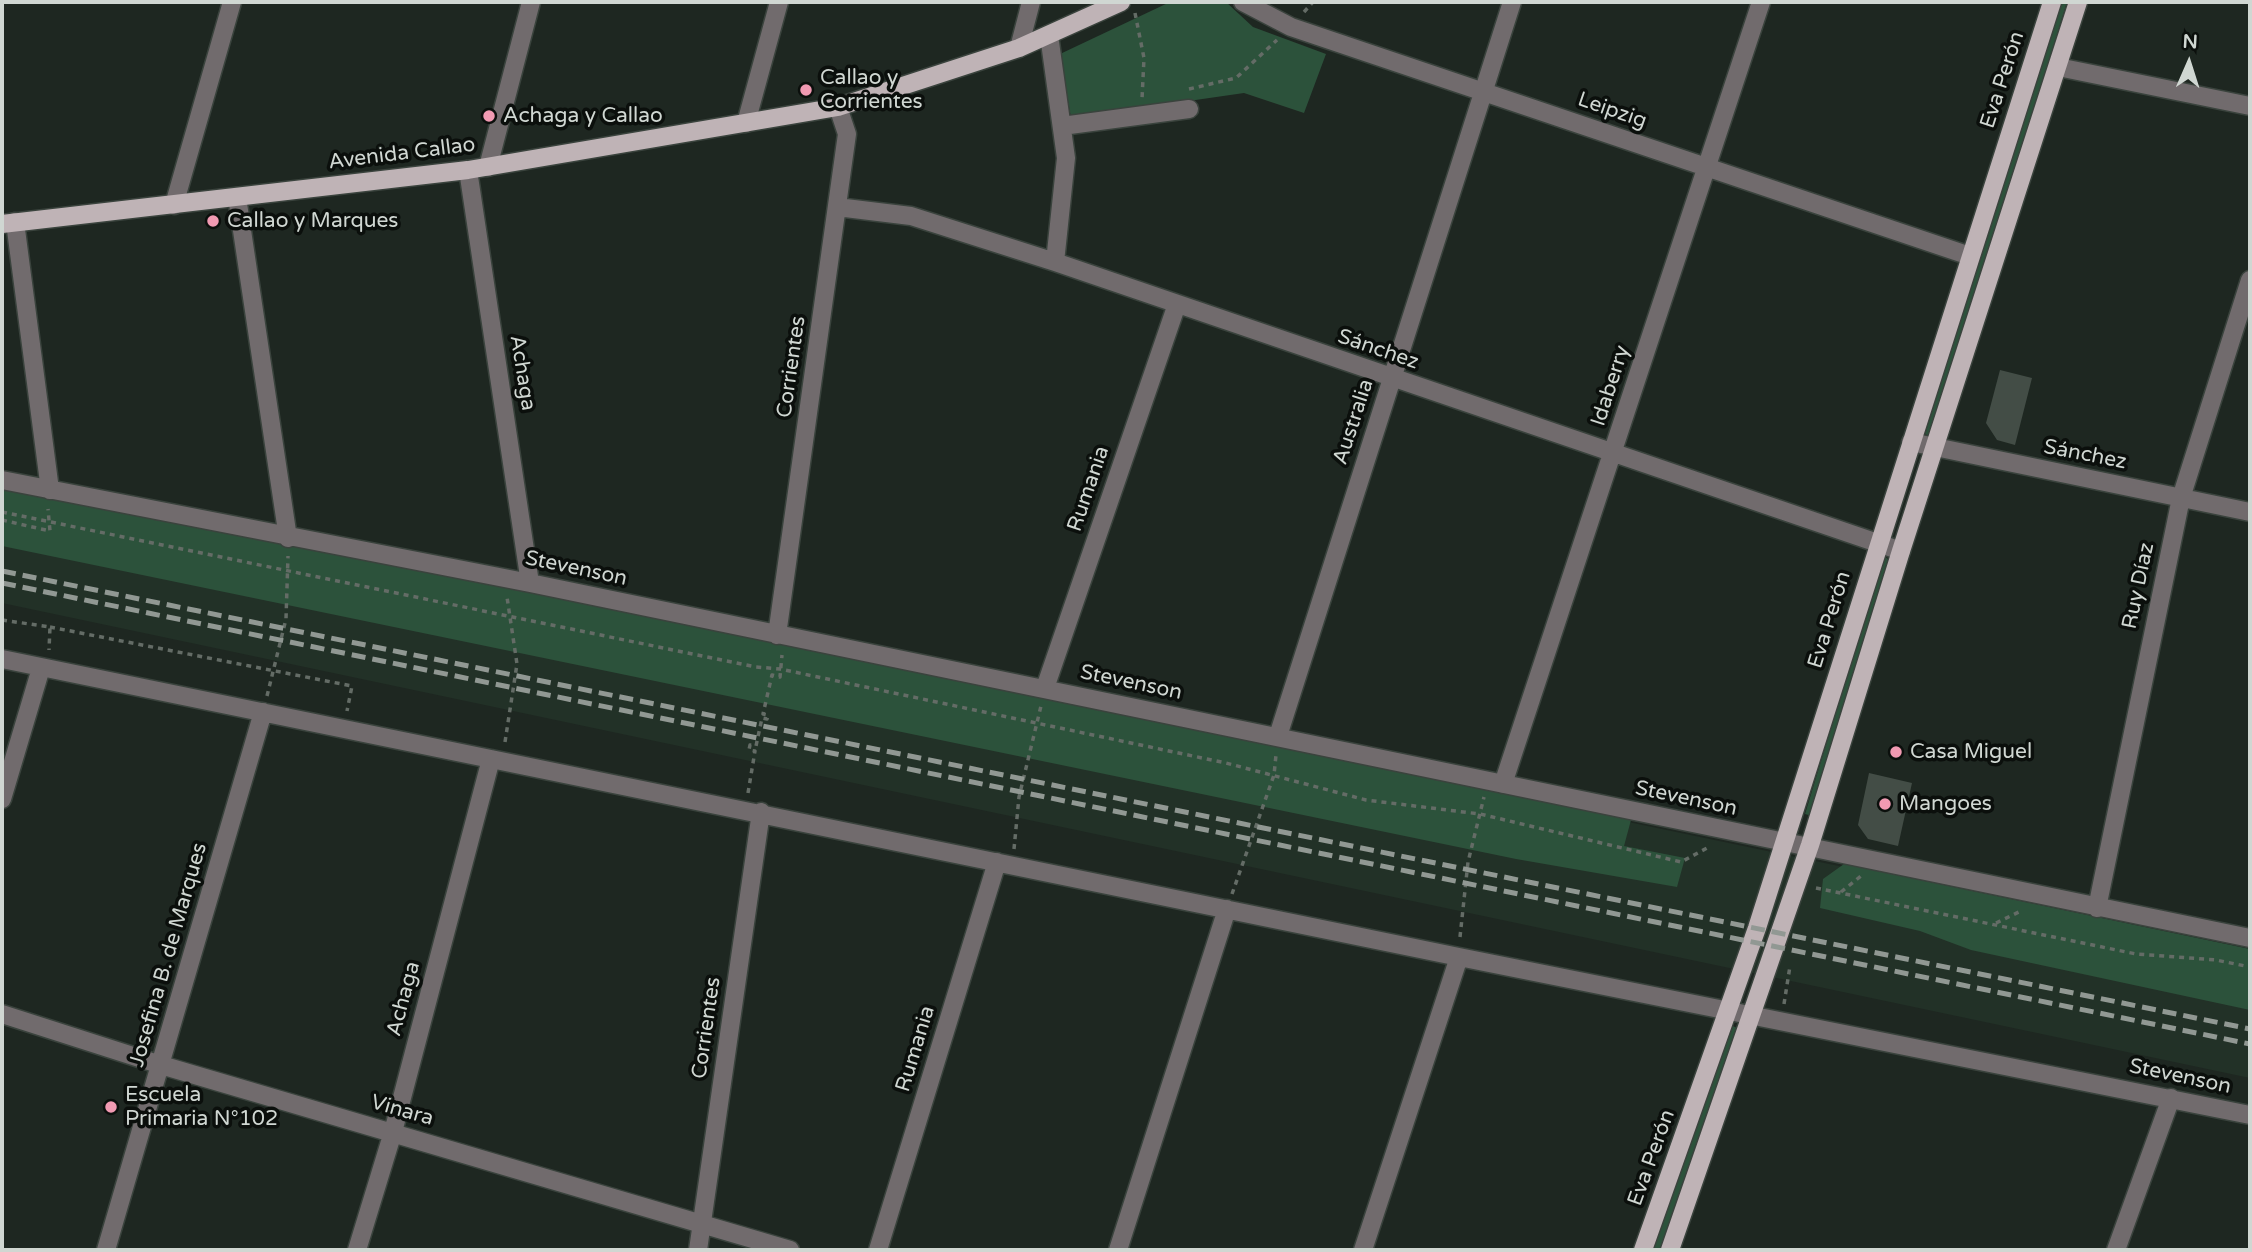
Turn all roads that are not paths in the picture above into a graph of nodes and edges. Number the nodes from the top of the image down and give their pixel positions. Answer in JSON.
{"nodes":[{"id":1,"x":232,"y":2,"type":"edge"},
{"id":2,"x":531,"y":2,"type":"edge"},
{"id":3,"x":779,"y":2,"type":"edge"},
{"id":4,"x":1031,"y":2,"type":"edge"},
{"id":5,"x":1121,"y":2,"type":"edge"},
{"id":6,"x":1243,"y":2,"type":"edge"},
{"id":7,"x":1512,"y":2,"type":"edge"},
{"id":8,"x":1761,"y":2,"type":"edge"},
{"id":9,"x":2052,"y":2,"type":"edge"},
{"id":10,"x":2078,"y":2,"type":"edge"},
{"id":11,"x":1049,"y":35,"type":"junction"},
{"id":12,"x":1019,"y":48,"type":"junction"},
{"id":13,"x":2058,"y":67,"type":"junction"},
{"id":14,"x":1482,"y":92,"type":"junction"},
{"id":15,"x":2250,"y":106,"type":"edge"},
{"id":16,"x":838,"y":107,"type":"junction"},
{"id":17,"x":1189,"y":109,"type":"dead end"},
{"id":18,"x":746,"y":123,"type":"junction"},
{"id":19,"x":1062,"y":126,"type":"junction"},
{"id":20,"x":488,"y":167,"type":"junction"},
{"id":21,"x":1707,"y":167,"type":"junction"},
{"id":22,"x":468,"y":170,"type":"junction"},
{"id":23,"x":237,"y":197,"type":"junction"},
{"id":24,"x":174,"y":205,"type":"junction"},
{"id":25,"x":837,"y":207,"type":"junction"},
{"id":26,"x":8,"y":223,"type":"edge"},
{"id":27,"x":1970,"y":256,"type":"junction"},
{"id":28,"x":1055,"y":262,"type":"junction"},
{"id":29,"x":2250,"y":280,"type":"edge"},
{"id":30,"x":1177,"y":304,"type":"junction"},
{"id":31,"x":1392,"y":379,"type":"junction"},
{"id":32,"x":1911,"y":442,"type":"junction"},
{"id":33,"x":1935,"y":449,"type":"junction"},
{"id":34,"x":1612,"y":454,"type":"junction"},
{"id":35,"x":2,"y":480,"type":"edge"},
{"id":36,"x":50,"y":490,"type":"junction"},
{"id":37,"x":2180,"y":498,"type":"junction"},
{"id":38,"x":2250,"y":512,"type":"edge"},
{"id":39,"x":288,"y":538,"type":"junction"},
{"id":40,"x":1877,"y":544,"type":"junction"},
{"id":41,"x":1900,"y":551,"type":"junction"},
{"id":42,"x":530,"y":583,"type":"junction"},
{"id":43,"x":777,"y":635,"type":"junction"},
{"id":44,"x":2,"y":659,"type":"edge"},
{"id":45,"x":41,"y":668,"type":"junction"},
{"id":46,"x":1045,"y":688,"type":"junction"},
{"id":47,"x":263,"y":712,"type":"junction"},
{"id":48,"x":1278,"y":736,"type":"junction"},
{"id":49,"x":496,"y":760,"type":"junction"},
{"id":50,"x":1495,"y":783,"type":"junction"},
{"id":51,"x":2,"y":799,"type":"edge"},
{"id":52,"x":753,"y":810,"type":"junction"},
{"id":53,"x":1784,"y":841,"type":"junction"},
{"id":54,"x":1810,"y":845,"type":"junction"},
{"id":55,"x":1005,"y":864,"type":"junction"},
{"id":56,"x":2097,"y":908,"type":"junction"},
{"id":57,"x":1227,"y":909,"type":"junction"},
{"id":58,"x":2250,"y":938,"type":"edge"},
{"id":59,"x":1459,"y":957,"type":"junction"},
{"id":60,"x":1730,"y":1010,"type":"junction"},
{"id":61,"x":1752,"y":1013,"type":"junction"},
{"id":62,"x":2,"y":1014,"type":"edge"},
{"id":63,"x":161,"y":1065,"type":"junction"},
{"id":64,"x":2171,"y":1098,"type":"junction"},
{"id":65,"x":2250,"y":1115,"type":"edge"},
{"id":66,"x":393,"y":1132,"type":"junction"},
{"id":67,"x":701,"y":1225,"type":"junction"},
{"id":68,"x":106,"y":1250,"type":"edge"},
{"id":69,"x":357,"y":1250,"type":"edge"},
{"id":70,"x":698,"y":1250,"type":"edge"},
{"id":71,"x":790,"y":1250,"type":"edge"},
{"id":72,"x":878,"y":1250,"type":"edge"},
{"id":73,"x":1118,"y":1250,"type":"edge"},
{"id":74,"x":1363,"y":1250,"type":"edge"},
{"id":75,"x":1643,"y":1250,"type":"edge"},
{"id":76,"x":1670,"y":1250,"type":"edge"},
{"id":77,"x":2116,"y":1250,"type":"edge"}],
"edges":[{"from":1,"to":24,"type":"street"},
{"from":2,"to":20,"type":"street"},
{"from":3,"to":18,"type":"street"},
{"from":4,"to":12,"type":"street"},
{"from":5,"to":11,"type":"main road","name":"Avenida Callao"},
{"from":6,"to":14,"type":"street","name":"Leipzig"},
{"from":7,"to":14,"type":"street","name":"Australia"},
{"from":8,"to":21,"type":"street","name":"Idaberry"},
{"from":9,"to":27,"type":"main road","name":"Eva Perón"},
{"from":10,"to":13,"type":"main road"},
{"from":11,"to":12,"type":"main road","name":"Avenida Callao"},
{"from":11,"to":19,"type":"street"},
{"from":12,"to":16,"type":"main road","name":"Avenida Callao"},
{"from":13,"to":15,"type":"street"},
{"from":13,"to":33,"type":"main road"},
{"from":14,"to":21,"type":"street","name":"Leipzig"},
{"from":14,"to":31,"type":"street","name":"Australia"},
{"from":16,"to":18,"type":"main road","name":"Avenida Callao"},
{"from":16,"to":25,"type":"street","name":"Corrientes"},
{"from":17,"to":19,"type":"street"},
{"from":18,"to":20,"type":"main road","name":"Avenida Callao"},
{"from":19,"to":28,"type":"street"},
{"from":20,"to":22,"type":"main road","name":"Avenida Callao"},
{"from":21,"to":27,"type":"street","name":"Leipzig"},
{"from":21,"to":34,"type":"street","name":"Idaberry"},
{"from":22,"to":23,"type":"main road","name":"Avenida Callao"},
{"from":22,"to":42,"type":"street","name":"Achaga"},
{"from":23,"to":24,"type":"main road","name":"Avenida Callao"},
{"from":23,"to":39,"type":"street"},
{"from":24,"to":26,"type":"main road","name":"Avenida Callao"},
{"from":25,"to":28,"type":"street","name":"Sánchez"},
{"from":25,"to":43,"type":"street","name":"Corrientes"},
{"from":26,"to":36,"type":"street"},
{"from":27,"to":32,"type":"main road","name":"Eva Perón"},
{"from":28,"to":30,"type":"street","name":"Sánchez"},
{"from":29,"to":37,"type":"street","name":"Ruy Díaz"},
{"from":30,"to":31,"type":"street","name":"Sánchez"},
{"from":30,"to":46,"type":"street","name":"Rumania"},
{"from":31,"to":34,"type":"street","name":"Sánchez"},
{"from":31,"to":48,"type":"street","name":"Australia"},
{"from":32,"to":33,"type":"street","name":"Sánchez"},
{"from":32,"to":40,"type":"main road","name":"Eva Perón"},
{"from":33,"to":37,"type":"street","name":"Sánchez"},
{"from":33,"to":41,"type":"main road"},
{"from":34,"to":40,"type":"street","name":"Sánchez"},
{"from":34,"to":50,"type":"street","name":"Idaberry"},
{"from":35,"to":36,"type":"street","name":"Stevenson"},
{"from":36,"to":39,"type":"street","name":"Stevenson"},
{"from":37,"to":38,"type":"street","name":"Sánchez"},
{"from":37,"to":56,"type":"street","name":"Ruy Díaz"},
{"from":39,"to":42,"type":"street","name":"Stevenson"},
{"from":40,"to":41,"type":"street","name":"Sánchez"},
{"from":40,"to":53,"type":"main road","name":"Eva Perón"},
{"from":41,"to":54,"type":"main road"},
{"from":42,"to":43,"type":"street","name":"Stevenson"},
{"from":43,"to":46,"type":"street","name":"Stevenson"},
{"from":44,"to":45,"type":"street","name":"Stevenson"},
{"from":45,"to":47,"type":"street","name":"Stevenson"},
{"from":45,"to":51,"type":"street"},
{"from":46,"to":48,"type":"street","name":"Stevenson"},
{"from":47,"to":49,"type":"street","name":"Stevenson"},
{"from":47,"to":63,"type":"street","name":"Josefina B. de Marques"},
{"from":48,"to":50,"type":"street","name":"Stevenson"},
{"from":49,"to":52,"type":"street","name":"Stevenson"},
{"from":49,"to":66,"type":"street","name":"Achaga"},
{"from":50,"to":53,"type":"street","name":"Stevenson"},
{"from":52,"to":55,"type":"street","name":"Stevenson"},
{"from":52,"to":67,"type":"street","name":"Corrientes"},
{"from":53,"to":54,"type":"street","name":"Stevenson"},
{"from":53,"to":60,"type":"main road","name":"Eva Perón"},
{"from":54,"to":56,"type":"street","name":"Stevenson"},
{"from":54,"to":61,"type":"main road"},
{"from":55,"to":57,"type":"street","name":"Stevenson"},
{"from":55,"to":72,"type":"street","name":"Rumania"},
{"from":56,"to":58,"type":"street","name":"Stevenson"},
{"from":57,"to":59,"type":"street","name":"Stevenson"},
{"from":57,"to":73,"type":"street"},
{"from":59,"to":60,"type":"street","name":"Stevenson"},
{"from":59,"to":74,"type":"street"},
{"from":60,"to":61,"type":"street","name":"Stevenson"},
{"from":60,"to":75,"type":"main road","name":"Eva Perón"},
{"from":61,"to":64,"type":"street","name":"Stevenson"},
{"from":61,"to":76,"type":"main road"},
{"from":62,"to":63,"type":"street","name":"Vinara"},
{"from":63,"to":66,"type":"street","name":"Vinara"},
{"from":63,"to":68,"type":"street","name":"Josefina B. de Marques"},
{"from":64,"to":65,"type":"street","name":"Stevenson"},
{"from":64,"to":77,"type":"street"},
{"from":66,"to":67,"type":"street","name":"Vinara"},
{"from":66,"to":69,"type":"street","name":"Achaga"},
{"from":67,"to":70,"type":"street","name":"Corrientes"},
{"from":67,"to":71,"type":"street","name":"Vinara"}]}
